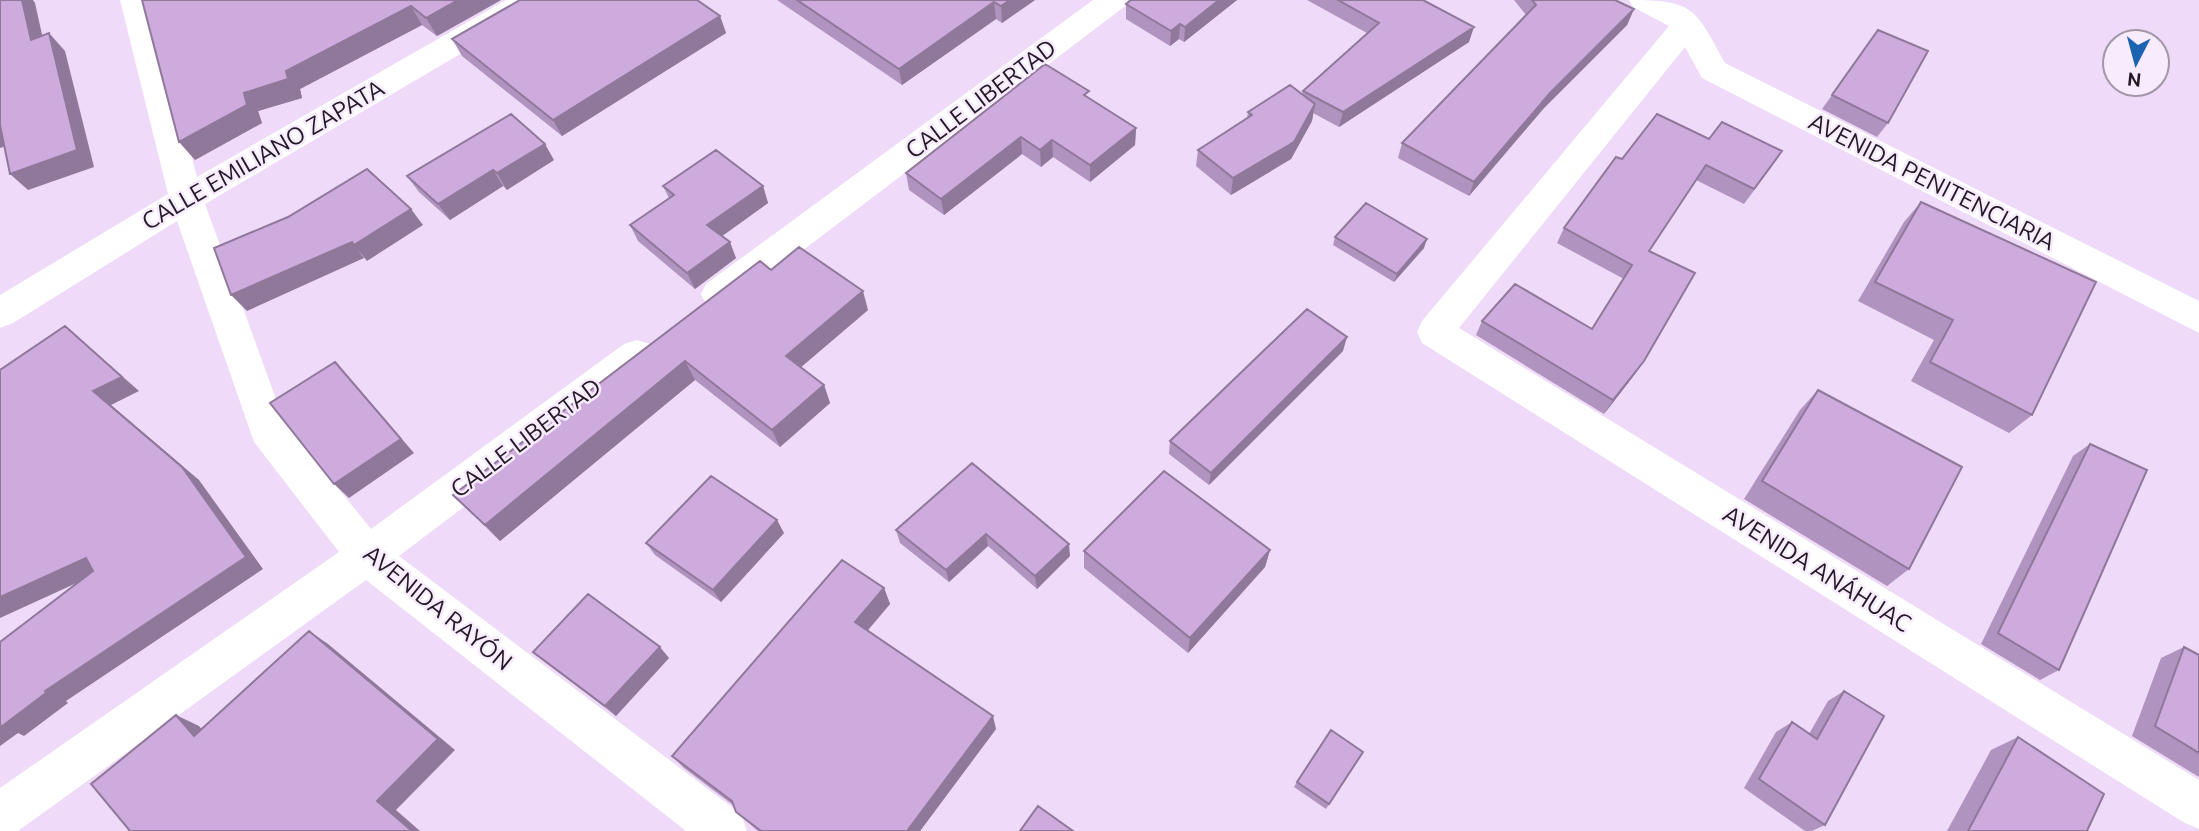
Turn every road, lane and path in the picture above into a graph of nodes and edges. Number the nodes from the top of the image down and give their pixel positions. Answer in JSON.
{"nodes":[{"id":1,"x":135,"y":0,"type":"edge"},
{"id":2,"x":529,"y":0,"type":"edge"},
{"id":3,"x":1113,"y":0,"type":"edge"},
{"id":4,"x":1644,"y":0,"type":"edge"},
{"id":5,"x":1688,"y":23,"type":"junction"},
{"id":6,"x":186,"y":199,"type":"junction"},
{"id":7,"x":3,"y":304,"type":"edge"},
{"id":8,"x":2199,"y":318,"type":"edge"},
{"id":9,"x":368,"y":556,"type":"junction"},
{"id":10,"x":2199,"y":806,"type":"edge"},
{"id":11,"x":0,"y":816,"type":"edge"},
{"id":12,"x":724,"y":831,"type":"edge"}],
"edges":[{"from":1,"to":6,"type":"street","name":"AVENIDA RAYÓN"},
{"from":2,"to":6,"type":"street","name":"CALLE EMILIANO ZAPATA"},
{"from":3,"to":9,"type":"street","name":"CALLE LIBERTAD"},
{"from":4,"to":5,"type":"street"},
{"from":5,"to":8,"type":"street","name":"AVENIDA PENITENCIARIA"},
{"from":5,"to":10,"type":"street","name":"AVENIDA ANÁHUAC"},
{"from":6,"to":7,"type":"street","name":"CALLE EMILIANO ZAPATA"},
{"from":6,"to":9,"type":"street","name":"AVENIDA RAYÓN"},
{"from":9,"to":11,"type":"street","name":"CALLE LIBERTAD"},
{"from":9,"to":12,"type":"street","name":"AVENIDA RAYÓN"}]}
